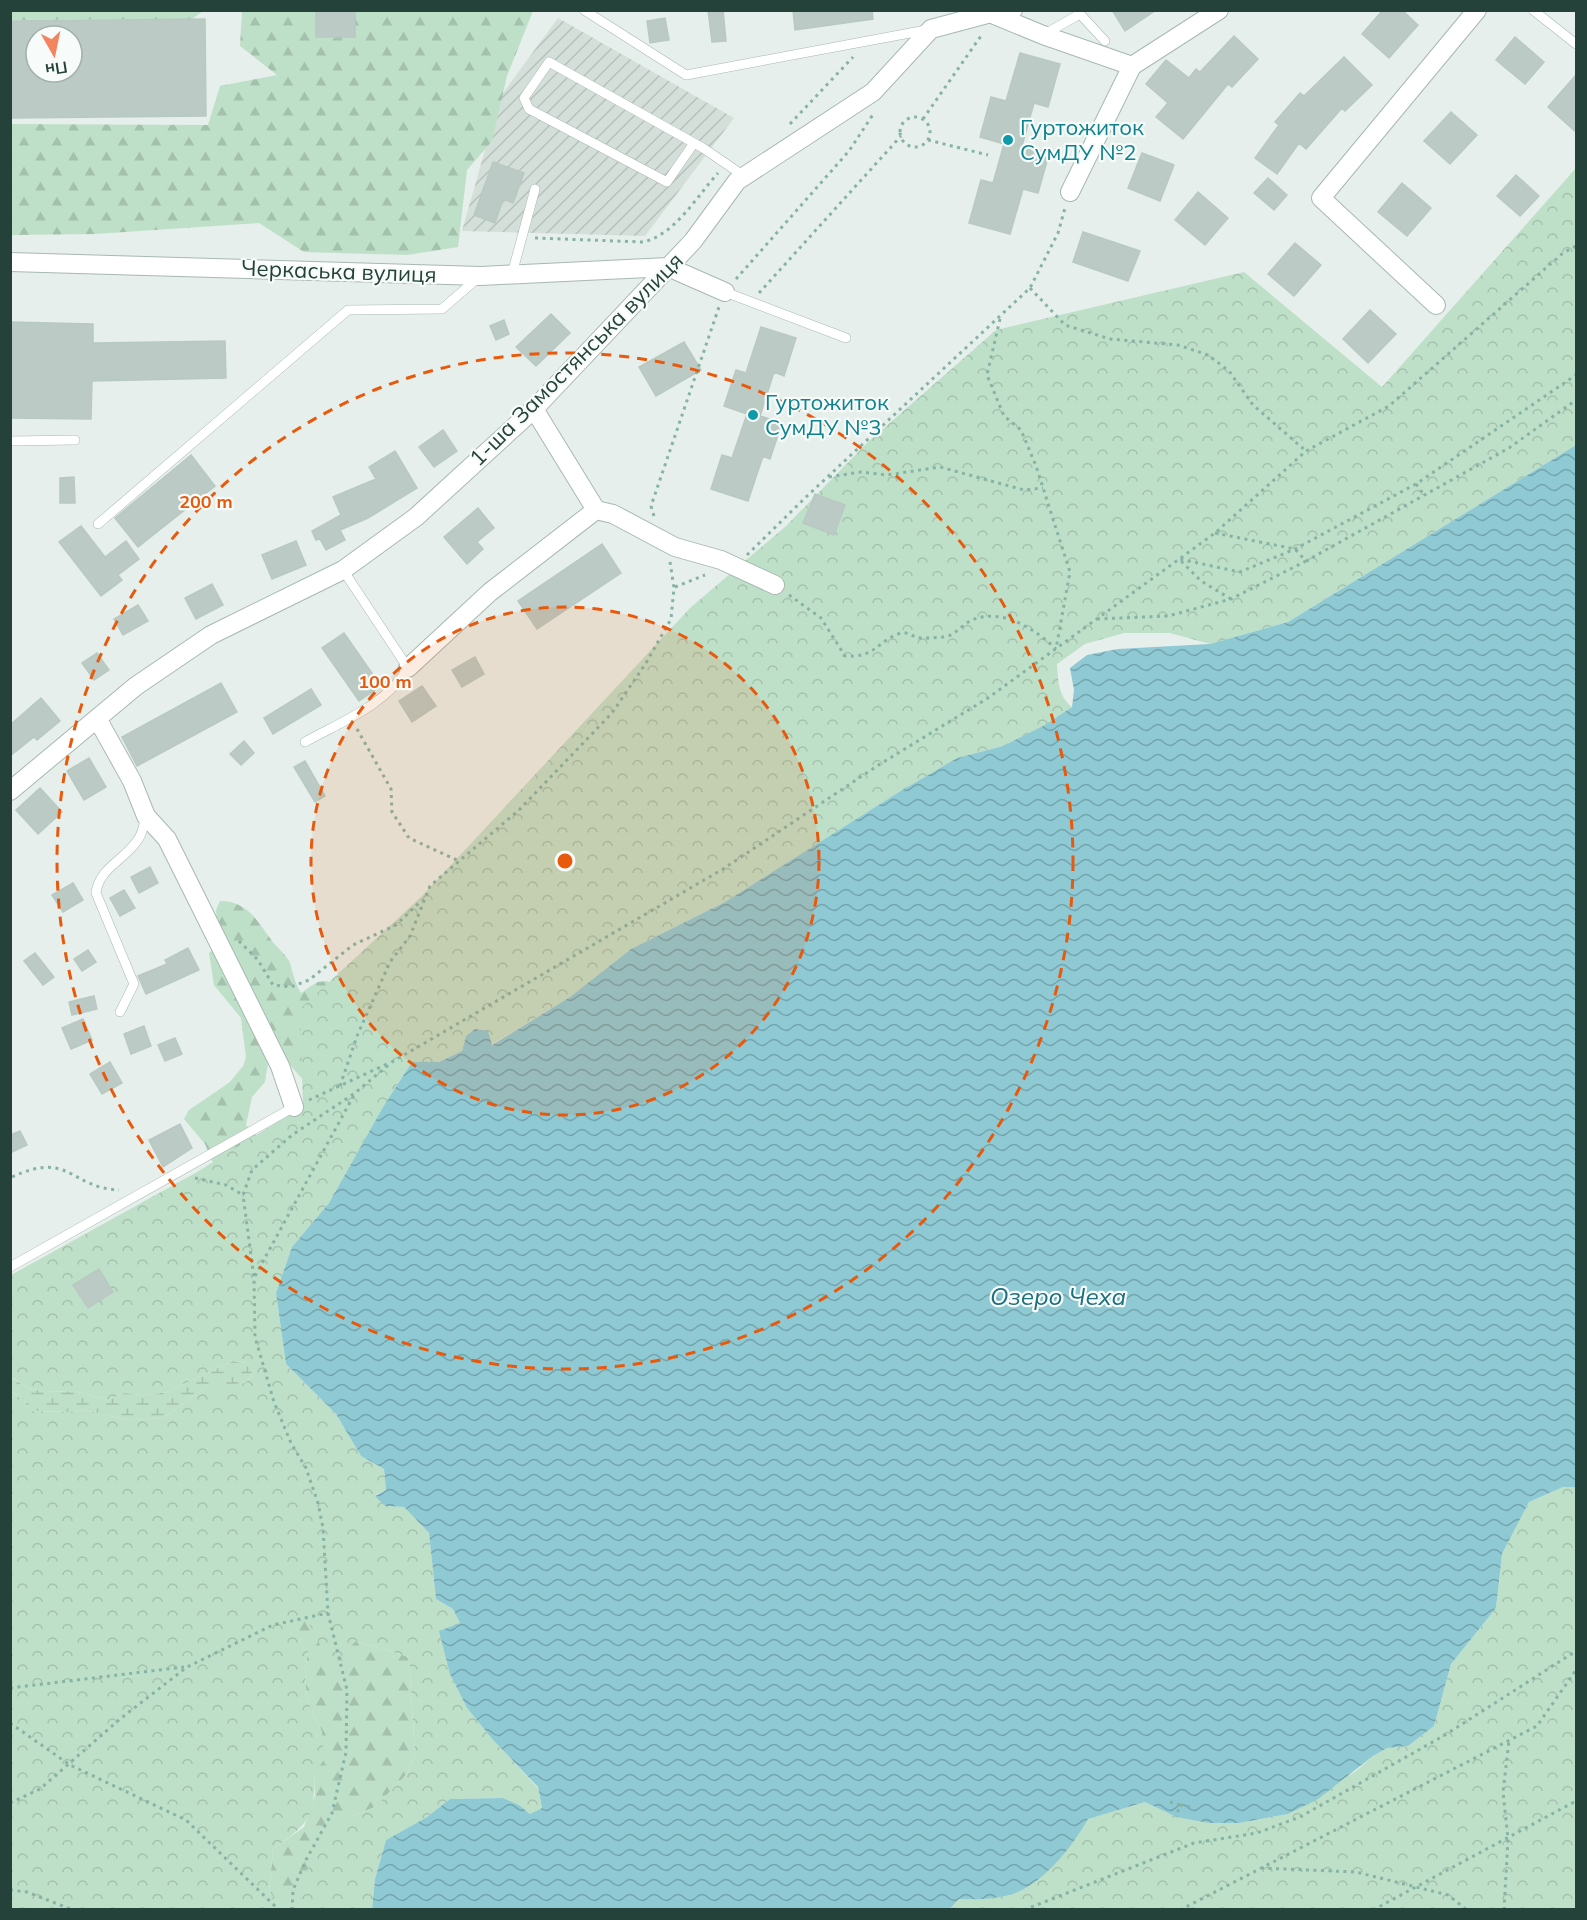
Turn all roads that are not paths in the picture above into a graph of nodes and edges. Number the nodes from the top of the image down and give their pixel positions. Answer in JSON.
{"nodes":[{"id":1,"x":584,"y":10,"type":"edge"},
{"id":2,"x":1013,"y":10,"type":"edge"},
{"id":3,"x":1219,"y":10,"type":"edge"},
{"id":4,"x":1477,"y":10,"type":"edge"},
{"id":5,"x":1533,"y":10,"type":"edge"},
{"id":6,"x":991,"y":12,"type":"edge"},
{"id":7,"x":931,"y":29,"type":"junction"},
{"id":8,"x":1043,"y":35,"type":"junction"},
{"id":9,"x":1105,"y":41,"type":"dead end"},
{"id":10,"x":1576,"y":44,"type":"edge"},
{"id":11,"x":1132,"y":66,"type":"junction"},
{"id":12,"x":694,"y":143,"type":"junction"},
{"id":13,"x":744,"y":176,"type":"junction"},
{"id":14,"x":535,"y":189,"type":"dead end"},
{"id":15,"x":1070,"y":192,"type":"road end"},
{"id":16,"x":10,"y":262,"type":"edge"},
{"id":17,"x":668,"y":267,"type":"junction"},
{"id":18,"x":512,"y":274,"type":"junction"},
{"id":19,"x":481,"y":276,"type":"junction"},
{"id":20,"x":725,"y":292,"type":"joint"},
{"id":21,"x":1436,"y":305,"type":"dead end"},
{"id":22,"x":846,"y":338,"type":"dead end"},
{"id":23,"x":534,"y":409,"type":"junction"},
{"id":24,"x":75,"y":440,"type":"dead end"},
{"id":25,"x":10,"y":441,"type":"edge"},
{"id":26,"x":596,"y":510,"type":"junction"},
{"id":27,"x":98,"y":524,"type":"dead end"},
{"id":28,"x":342,"y":570,"type":"junction"},
{"id":29,"x":775,"y":585,"type":"road end"},
{"id":30,"x":408,"y":668,"type":"junction"},
{"id":31,"x":98,"y":720,"type":"junction"},
{"id":32,"x":305,"y":742,"type":"dead end"},
{"id":33,"x":10,"y":791,"type":"edge"},
{"id":34,"x":146,"y":816,"type":"junction"},
{"id":35,"x":120,"y":1012,"type":"dead end"},
{"id":36,"x":294,"y":1107,"type":"joint"},
{"id":37,"x":10,"y":1267,"type":"edge"}],
"edges":[{"from":1,"to":7,"type":"lane"},
{"from":2,"to":6,"type":"street"},
{"from":3,"to":11,"type":"street"},
{"from":4,"to":21,"type":"street"},
{"from":5,"to":10,"type":"lane"},
{"from":6,"to":7,"type":"street"},
{"from":6,"to":8,"type":"street"},
{"from":7,"to":13,"type":"street","name":"1-ша Замостянська вулиця"},
{"from":8,"to":9,"type":"lane"},
{"from":8,"to":11,"type":"street"},
{"from":11,"to":15,"type":"street"},
{"from":12,"to":12,"type":"lane"},
{"from":12,"to":13,"type":"lane"},
{"from":13,"to":17,"type":"street","name":"1-ша Замостянська вулиця"},
{"from":14,"to":18,"type":"lane"},
{"from":16,"to":19,"type":"street","name":"Черкаська вулиця"},
{"from":17,"to":18,"type":"street","name":"Черкаська вулиця"},
{"from":17,"to":20,"type":"street"},
{"from":17,"to":23,"type":"street","name":"1-ша Замостянська вулиця"},
{"from":18,"to":19,"type":"street","name":"Черкаська вулиця"},
{"from":19,"to":27,"type":"lane"},
{"from":20,"to":22,"type":"lane"},
{"from":23,"to":26,"type":"street"},
{"from":23,"to":28,"type":"street","name":"1-ша Замостянська вулиця"},
{"from":24,"to":25,"type":"lane"},
{"from":26,"to":29,"type":"street"},
{"from":26,"to":30,"type":"street"},
{"from":28,"to":30,"type":"lane"},
{"from":28,"to":31,"type":"street","name":"1-ша Замостянська вулиця"},
{"from":30,"to":32,"type":"lane"},
{"from":31,"to":33,"type":"street","name":"1-ша Замостянська вулиця"},
{"from":31,"to":34,"type":"street"},
{"from":34,"to":35,"type":"lane"},
{"from":34,"to":36,"type":"street"},
{"from":36,"to":37,"type":"lane"}]}
